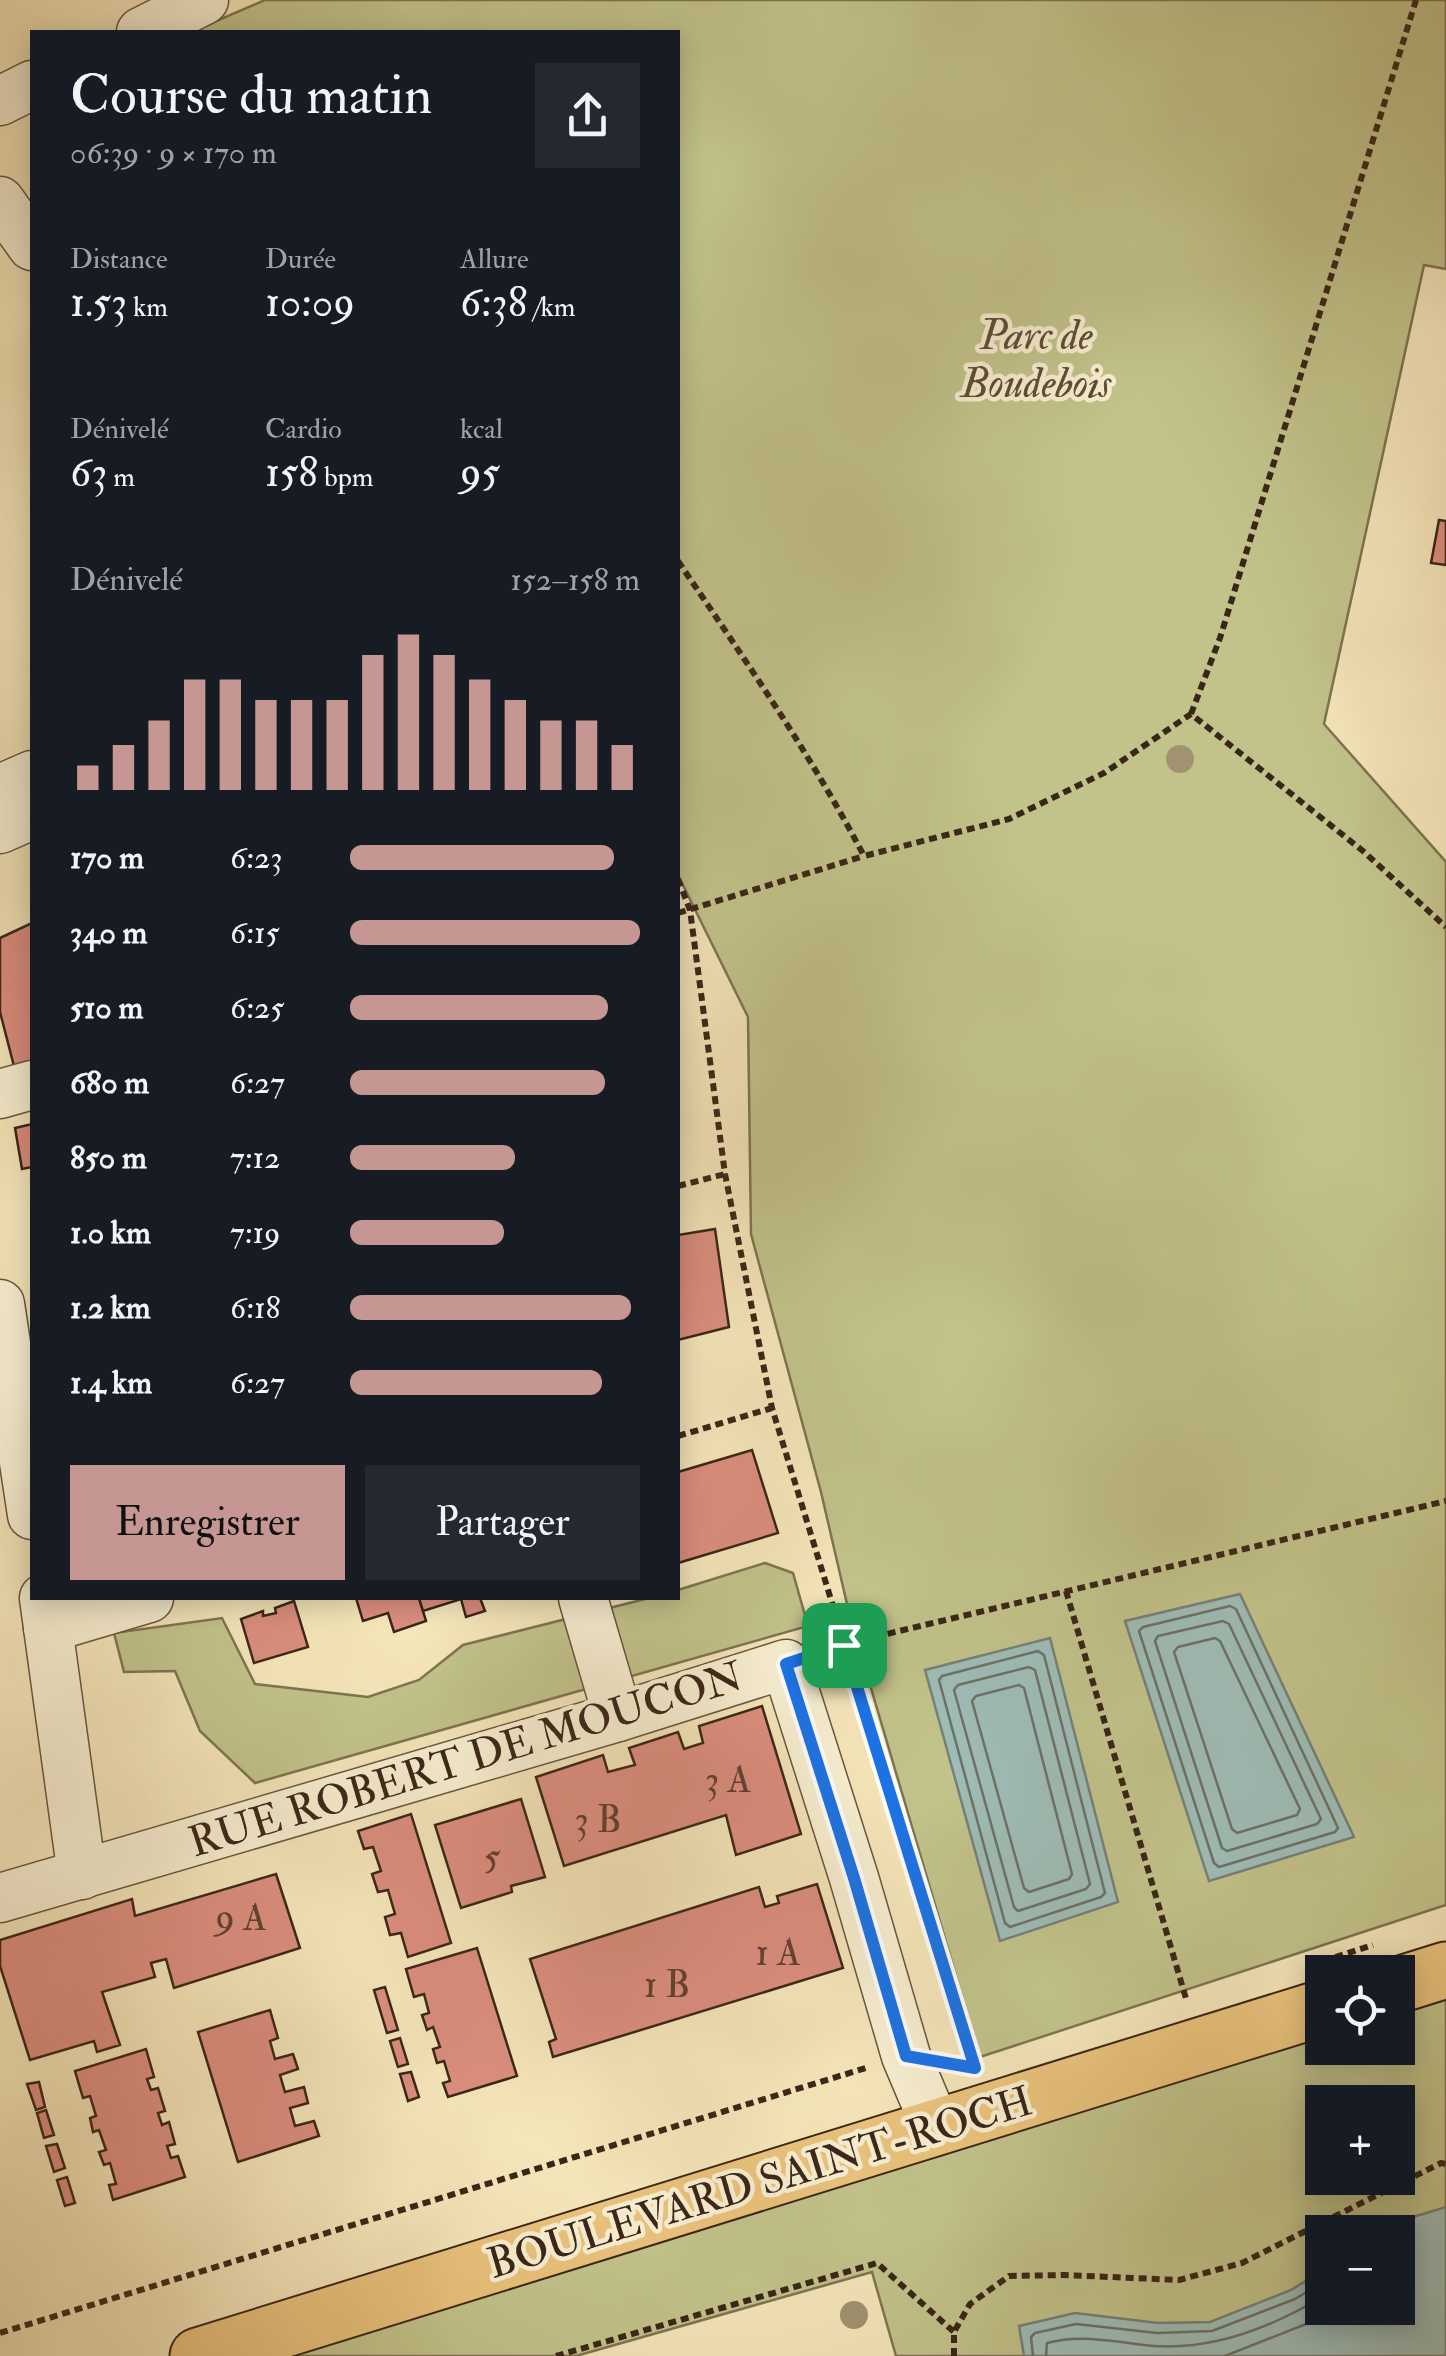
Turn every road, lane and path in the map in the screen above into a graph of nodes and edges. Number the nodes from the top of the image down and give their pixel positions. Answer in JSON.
{"nodes":[{"id":1,"x":204,"y":0,"type":"edge"},
{"id":2,"x":1416,"y":0,"type":"edge"},
{"id":3,"x":145,"y":30,"type":"edge"},
{"id":4,"x":30,"y":86,"type":"edge"},
{"id":5,"x":0,"y":101,"type":"edge"},
{"id":6,"x":0,"y":201,"type":"edge"},
{"id":7,"x":30,"y":243,"type":"edge"},
{"id":8,"x":680,"y":564,"type":"edge"},
{"id":9,"x":1191,"y":714,"type":"junction"},
{"id":10,"x":30,"y":776,"type":"edge"},
{"id":11,"x":0,"y":789,"type":"edge"},
{"id":12,"x":30,"y":816,"type":"edge"},
{"id":13,"x":0,"y":829,"type":"edge"},
{"id":14,"x":864,"y":856,"type":"junction"},
{"id":15,"x":680,"y":884,"type":"edge"},
{"id":16,"x":690,"y":910,"type":"junction"},
{"id":17,"x":680,"y":912,"type":"edge"},
{"id":18,"x":1446,"y":927,"type":"edge"},
{"id":19,"x":30,"y":1086,"type":"edge"},
{"id":20,"x":0,"y":1094,"type":"edge"},
{"id":21,"x":725,"y":1174,"type":"junction"},
{"id":22,"x":680,"y":1185,"type":"edge"},
{"id":23,"x":0,"y":1304,"type":"edge"},
{"id":24,"x":21,"y":1352,"type":"edge"},
{"id":25,"x":772,"y":1408,"type":"junction"},
{"id":26,"x":680,"y":1435,"type":"edge"},
{"id":27,"x":30,"y":1485,"type":"edge"},
{"id":28,"x":1446,"y":1501,"type":"edge"},
{"id":29,"x":1066,"y":1592,"type":"junction"},
{"id":30,"x":135,"y":1600,"type":"edge"},
{"id":31,"x":584,"y":1600,"type":"edge"},
{"id":32,"x":46,"y":1613,"type":"edge"},
{"id":33,"x":844,"y":1645,"type":"junction"},
{"id":34,"x":786,"y":1664,"type":"junction"},
{"id":35,"x":618,"y":1718,"type":"junction"},
{"id":36,"x":82,"y":1875,"type":"junction"},
{"id":37,"x":0,"y":1898,"type":"edge"},
{"id":38,"x":1446,"y":1970,"type":"edge"},
{"id":39,"x":1415,"y":1980,"type":"edge"},
{"id":40,"x":1188,"y":2002,"type":"dead end"},
{"id":41,"x":1305,"y":2013,"type":"edge"},
{"id":42,"x":906,"y":2056,"type":"junction"},
{"id":43,"x":936,"y":2127,"type":"junction"},
{"id":44,"x":1446,"y":2164,"type":"edge"},
{"id":45,"x":954,"y":2332,"type":"junction"},
{"id":46,"x":0,"y":2333,"type":"edge"},
{"id":47,"x":198,"y":2356,"type":"edge"},
{"id":48,"x":556,"y":2356,"type":"edge"},
{"id":49,"x":954,"y":2356,"type":"edge"}],
"edges":[{"from":1,"to":3,"type":"street"},
{"from":2,"to":9,"type":"path"},
{"from":4,"to":5,"type":"street"},
{"from":6,"to":7,"type":"street"},
{"from":8,"to":14,"type":"path"},
{"from":9,"to":14,"type":"path"},
{"from":9,"to":18,"type":"path"},
{"from":10,"to":11,"type":"street"},
{"from":12,"to":13,"type":"street"},
{"from":14,"to":16,"type":"path"},
{"from":15,"to":16,"type":"path"},
{"from":16,"to":17,"type":"path"},
{"from":16,"to":21,"type":"path"},
{"from":19,"to":20,"type":"street"},
{"from":21,"to":22,"type":"path"},
{"from":21,"to":25,"type":"path"},
{"from":23,"to":24,"type":"street"},
{"from":24,"to":27,"type":"street"},
{"from":25,"to":26,"type":"path"},
{"from":25,"to":33,"type":"path"},
{"from":28,"to":29,"type":"path"},
{"from":29,"to":33,"type":"path"},
{"from":29,"to":40,"type":"path"},
{"from":30,"to":32,"type":"street"},
{"from":31,"to":35,"type":"street"},
{"from":32,"to":36,"type":"street"},
{"from":33,"to":34,"type":"path"},
{"from":33,"to":42,"type":"path"},
{"from":34,"to":35,"type":"street","name":"RUE ROBERT DE MOUCON"},
{"from":34,"to":42,"type":"street","name":"RUE ROBERT DE MOUCON"},
{"from":35,"to":36,"type":"street","name":"RUE ROBERT DE MOUCON"},
{"from":36,"to":37,"type":"street","name":"RUE ROBERT DE MOUCON"},
{"from":38,"to":39,"type":"main road"},
{"from":41,"to":43,"type":"main road","name":"BOULEVARD SAINT-ROCH"},
{"from":42,"to":43,"type":"street","name":"RUE ROBERT DE MOUCON"},
{"from":42,"to":46,"type":"path"},
{"from":43,"to":47,"type":"main road","name":"BOULEVARD SAINT-ROCH"},
{"from":44,"to":45,"type":"path"},
{"from":45,"to":48,"type":"path"},
{"from":45,"to":49,"type":"path"}]}
